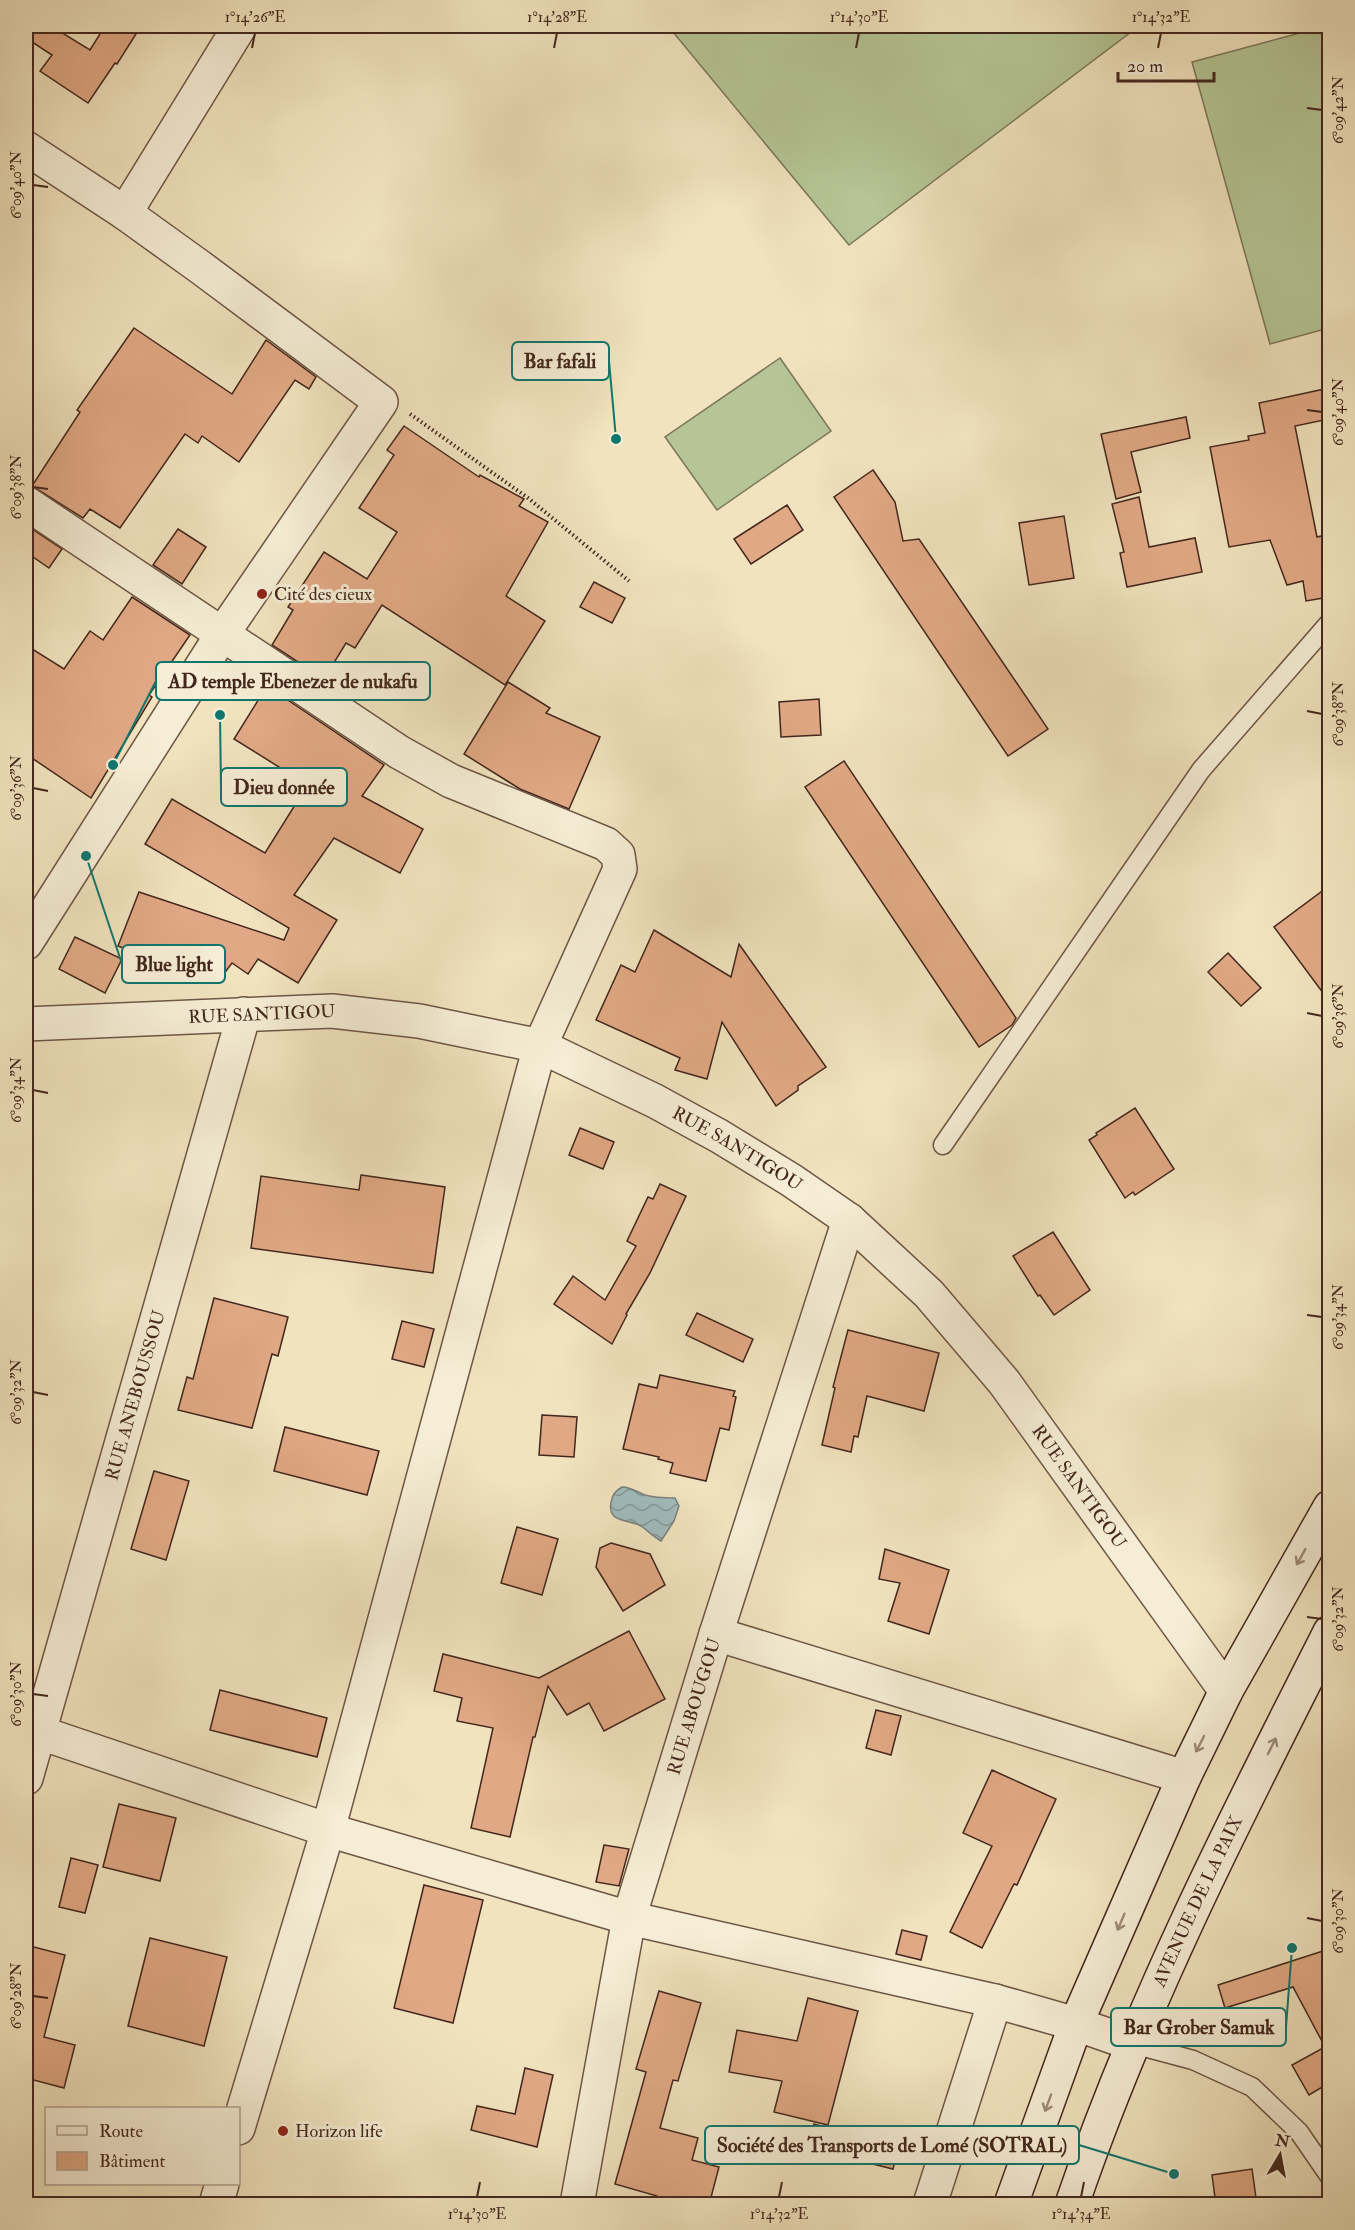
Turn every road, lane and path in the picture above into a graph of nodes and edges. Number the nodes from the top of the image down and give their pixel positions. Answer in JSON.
{"nodes":[{"id":1,"x":240,"y":26,"type":"edge"},
{"id":2,"x":26,"y":148,"type":"edge"},
{"id":3,"x":125,"y":213,"type":"junction"},
{"id":4,"x":381,"y":402,"type":"junction"},
{"id":5,"x":26,"y":503,"type":"edge"},
{"id":6,"x":629,"y":580,"type":"dead end"},
{"id":7,"x":1329,"y":622,"type":"edge"},
{"id":8,"x":222,"y":633,"type":"junction"},
{"id":9,"x":26,"y":943,"type":"edge"},
{"id":10,"x":244,"y":1014,"type":"junction"},
{"id":11,"x":26,"y":1024,"type":"edge"},
{"id":12,"x":540,"y":1046,"type":"junction"},
{"id":13,"x":943,"y":1145,"type":"dead end"},
{"id":14,"x":849,"y":1220,"type":"junction"},
{"id":15,"x":1329,"y":1507,"type":"edge"},
{"id":16,"x":1329,"y":1632,"type":"edge"},
{"id":17,"x":716,"y":1634,"type":"junction"},
{"id":18,"x":1226,"y":1691,"type":"junction"},
{"id":19,"x":32,"y":1730,"type":"edge"},
{"id":20,"x":1184,"y":1777,"type":"junction"},
{"id":21,"x":26,"y":1778,"type":"edge"},
{"id":22,"x":328,"y":1830,"type":"junction"},
{"id":23,"x":629,"y":1918,"type":"junction"},
{"id":24,"x":995,"y":2001,"type":"junction"},
{"id":25,"x":1077,"y":2024,"type":"junction"},
{"id":26,"x":1133,"y":2044,"type":"junction"},
{"id":27,"x":240,"y":2121,"type":"edge"},
{"id":28,"x":1329,"y":2177,"type":"edge"},
{"id":29,"x":222,"y":2185,"type":"edge"},
{"id":30,"x":216,"y":2205,"type":"edge"},
{"id":31,"x":577,"y":2205,"type":"edge"},
{"id":32,"x":930,"y":2205,"type":"edge"},
{"id":33,"x":1011,"y":2205,"type":"edge"},
{"id":34,"x":1072,"y":2205,"type":"edge"}],
"edges":[{"from":1,"to":3,"type":"street"},
{"from":2,"to":3,"type":"street"},
{"from":3,"to":4,"type":"street"},
{"from":4,"to":6,"type":"path"},
{"from":4,"to":8,"type":"street"},
{"from":5,"to":8,"type":"street"},
{"from":7,"to":13,"type":"lane"},
{"from":8,"to":9,"type":"street"},
{"from":8,"to":12,"type":"street"},
{"from":10,"to":11,"type":"street","name":"RUE SANTIGOU"},
{"from":10,"to":12,"type":"street","name":"RUE SANTIGOU"},
{"from":10,"to":19,"type":"street","name":"RUE ANEBOUSSOU"},
{"from":12,"to":14,"type":"street","name":"RUE SANTIGOU"},
{"from":12,"to":22,"type":"street"},
{"from":14,"to":17,"type":"street","name":"RUE ABOUGOU"},
{"from":14,"to":18,"type":"street","name":"RUE SANTIGOU"},
{"from":15,"to":18,"type":"street","one_way":true},
{"from":26,"to":16,"type":"street","name":"AVENUE DE LA PAIX","one_way":true},
{"from":17,"to":20,"type":"street"},
{"from":17,"to":23,"type":"street","name":"RUE ABOUGOU"},
{"from":18,"to":20,"type":"street","one_way":true},
{"from":19,"to":21,"type":"street","name":"RUE ANEBOUSSOU"},
{"from":19,"to":22,"type":"street"},
{"from":20,"to":25,"type":"street","one_way":true},
{"from":22,"to":23,"type":"street"},
{"from":22,"to":27,"type":"street"},
{"from":23,"to":24,"type":"street"},
{"from":23,"to":31,"type":"street","name":"RUE ABOUGOU"},
{"from":24,"to":25,"type":"street"},
{"from":24,"to":32,"type":"street"},
{"from":25,"to":26,"type":"street"},
{"from":25,"to":33,"type":"street","one_way":true},
{"from":26,"to":28,"type":"lane"},
{"from":26,"to":34,"type":"street","name":"AVENUE DE LA PAIX"},
{"from":29,"to":30,"type":"street"}]}
